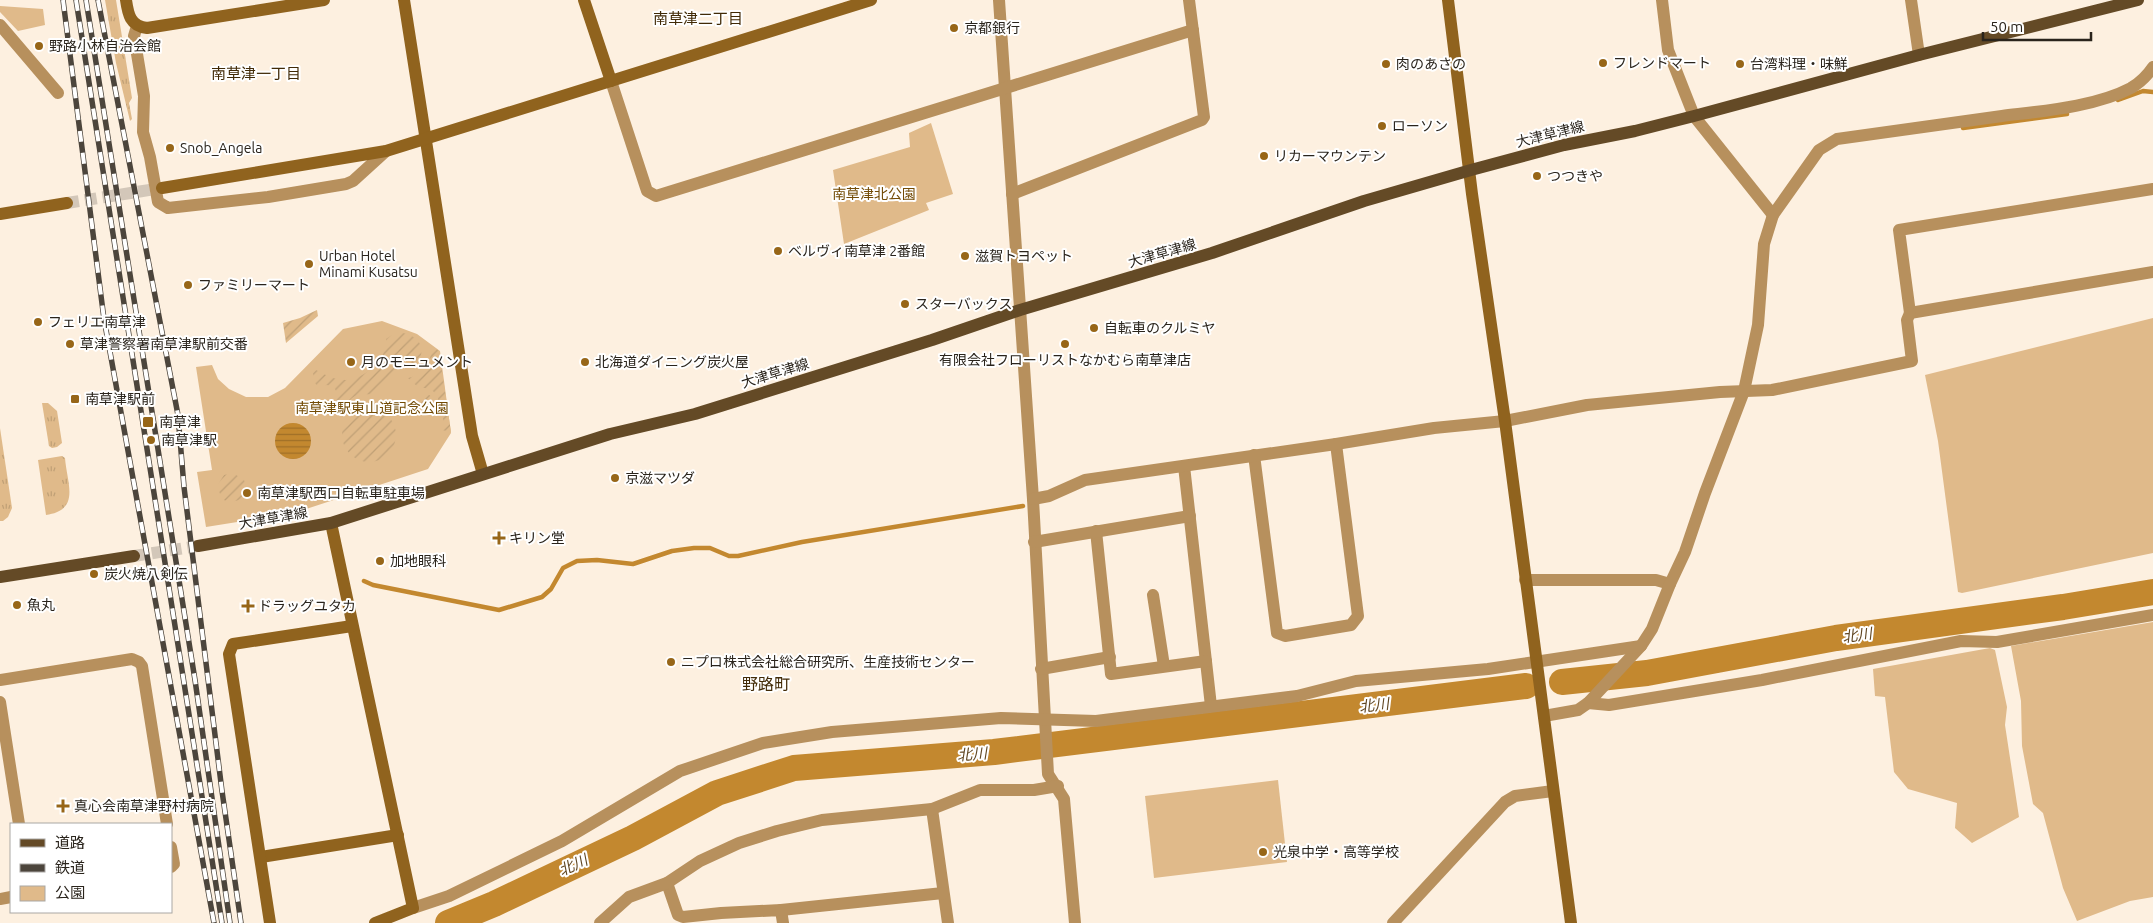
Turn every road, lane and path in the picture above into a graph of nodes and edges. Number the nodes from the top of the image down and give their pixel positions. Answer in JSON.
{"nodes":[{"id":1,"x":126,"y":0,"type":"edge"},
{"id":2,"x":324,"y":0,"type":"edge"},
{"id":3,"x":404,"y":0,"type":"edge"},
{"id":4,"x":584,"y":0,"type":"edge"},
{"id":5,"x":871,"y":0,"type":"edge"},
{"id":6,"x":999,"y":0,"type":"edge"},
{"id":7,"x":1189,"y":0,"type":"edge"},
{"id":8,"x":1448,"y":0,"type":"edge"},
{"id":9,"x":1662,"y":0,"type":"edge"},
{"id":10,"x":1911,"y":0,"type":"edge"},
{"id":11,"x":2138,"y":0,"type":"edge"},
{"id":12,"x":0,"y":25,"type":"edge"},
{"id":13,"x":137,"y":26,"type":"junction"},
{"id":14,"x":1193,"y":30,"type":"junction"},
{"id":15,"x":1919,"y":55,"type":"junction"},
{"id":16,"x":2153,"y":67,"type":"edge"},
{"id":17,"x":611,"y":81,"type":"junction"},
{"id":18,"x":1005,"y":90,"type":"junction"},
{"id":19,"x":58,"y":93,"type":"dead end"},
{"id":20,"x":1694,"y":116,"type":"junction"},
{"id":21,"x":426,"y":140,"type":"junction"},
{"id":22,"x":386,"y":151,"type":"junction"},
{"id":23,"x":1471,"y":170,"type":"junction"},
{"id":24,"x":162,"y":188,"type":"tunnel mouth"},
{"id":25,"x":2153,"y":190,"type":"edge"},
{"id":26,"x":1012,"y":194,"type":"junction"},
{"id":27,"x":67,"y":203,"type":"tunnel mouth"},
{"id":28,"x":0,"y":214,"type":"edge"},
{"id":29,"x":1773,"y":215,"type":"junction"},
{"id":30,"x":2153,"y":272,"type":"edge"},
{"id":31,"x":1020,"y":310,"type":"junction"},
{"id":32,"x":1910,"y":313,"type":"junction"},
{"id":33,"x":1744,"y":391,"type":"junction"},
{"id":34,"x":1505,"y":421,"type":"junction"},
{"id":35,"x":1336,"y":444,"type":"junction"},
{"id":36,"x":1254,"y":454,"type":"junction"},
{"id":37,"x":1184,"y":466,"type":"junction"},
{"id":38,"x":483,"y":474,"type":"junction"},
{"id":39,"x":1033,"y":499,"type":"junction"},
{"id":40,"x":1190,"y":516,"type":"junction"},
{"id":41,"x":331,"y":523,"type":"junction"},
{"id":42,"x":1096,"y":531,"type":"junction"},
{"id":43,"x":1034,"y":542,"type":"junction"},
{"id":44,"x":198,"y":546,"type":"tunnel mouth"},
{"id":45,"x":134,"y":556,"type":"tunnel mouth"},
{"id":46,"x":0,"y":577,"type":"edge"},
{"id":47,"x":1525,"y":580,"type":"junction"},
{"id":48,"x":1670,"y":584,"type":"junction"},
{"id":49,"x":1153,"y":595,"type":"dead end"},
{"id":50,"x":2153,"y":614,"type":"edge"},
{"id":51,"x":352,"y":626,"type":"junction"},
{"id":52,"x":1637,"y":650,"type":"junction"},
{"id":53,"x":1110,"y":657,"type":"junction"},
{"id":54,"x":1206,"y":661,"type":"junction"},
{"id":55,"x":1536,"y":665,"type":"junction"},
{"id":56,"x":1164,"y":666,"type":"junction"},
{"id":57,"x":1041,"y":669,"type":"junction"},
{"id":58,"x":0,"y":680,"type":"edge"},
{"id":59,"x":1590,"y":700,"type":"junction"},
{"id":60,"x":0,"y":702,"type":"edge"},
{"id":61,"x":1212,"y":706,"type":"junction"},
{"id":62,"x":1544,"y":716,"type":"junction"},
{"id":63,"x":1044,"y":721,"type":"junction"},
{"id":64,"x":1058,"y":786,"type":"junction"},
{"id":65,"x":1553,"y":790,"type":"junction"},
{"id":66,"x":932,"y":809,"type":"junction"},
{"id":67,"x":19,"y":823,"type":"edge"},
{"id":68,"x":168,"y":823,"type":"edge"},
{"id":69,"x":398,"y":835,"type":"junction"},
{"id":70,"x":172,"y":853,"type":"edge"},
{"id":71,"x":261,"y":858,"type":"junction"},
{"id":72,"x":172,"y":866,"type":"edge"},
{"id":73,"x":667,"y":883,"type":"junction"},
{"id":74,"x":944,"y":893,"type":"junction"},
{"id":75,"x":413,"y":908,"type":"junction"},
{"id":76,"x":782,"y":917,"type":"edge"},
{"id":77,"x":270,"y":923,"type":"edge"},
{"id":78,"x":375,"y":923,"type":"edge"},
{"id":79,"x":600,"y":923,"type":"edge"},
{"id":80,"x":948,"y":923,"type":"edge"},
{"id":81,"x":1075,"y":923,"type":"edge"},
{"id":82,"x":1393,"y":923,"type":"edge"},
{"id":83,"x":1571,"y":923,"type":"edge"}],
"edges":[{"from":1,"to":13,"type":"street"},
{"from":2,"to":13,"type":"street"},
{"from":3,"to":21,"type":"street"},
{"from":4,"to":17,"type":"street"},
{"from":5,"to":17,"type":"street"},
{"from":6,"to":18,"type":"street"},
{"from":7,"to":14,"type":"street"},
{"from":8,"to":23,"type":"street"},
{"from":9,"to":20,"type":"street"},
{"from":10,"to":15,"type":"street"},
{"from":11,"to":15,"type":"main road","name":"大津草津線"},
{"from":12,"to":19,"type":"street"},
{"from":13,"to":22,"type":"street"},
{"from":14,"to":18,"type":"street"},
{"from":14,"to":26,"type":"street"},
{"from":15,"to":20,"type":"main road","name":"大津草津線"},
{"from":16,"to":29,"type":"street"},
{"from":17,"to":18,"type":"street"},
{"from":17,"to":21,"type":"street"},
{"from":18,"to":26,"type":"street"},
{"from":20,"to":23,"type":"main road","name":"大津草津線"},
{"from":20,"to":29,"type":"street"},
{"from":21,"to":22,"type":"street"},
{"from":21,"to":38,"type":"street"},
{"from":22,"to":24,"type":"street"},
{"from":23,"to":31,"type":"main road","name":"大津草津線"},
{"from":23,"to":34,"type":"street"},
{"from":25,"to":32,"type":"street"},
{"from":26,"to":31,"type":"street"},
{"from":27,"to":28,"type":"street"},
{"from":29,"to":33,"type":"street"},
{"from":30,"to":32,"type":"street"},
{"from":31,"to":38,"type":"main road","name":"大津草津線"},
{"from":31,"to":39,"type":"street"},
{"from":32,"to":33,"type":"street"},
{"from":33,"to":34,"type":"street"},
{"from":33,"to":48,"type":"street"},
{"from":34,"to":35,"type":"street"},
{"from":34,"to":47,"type":"street"},
{"from":35,"to":36,"type":"street"},
{"from":35,"to":36,"type":"street"},
{"from":36,"to":37,"type":"street"},
{"from":37,"to":39,"type":"street"},
{"from":37,"to":40,"type":"street"},
{"from":38,"to":41,"type":"main road","name":"大津草津線"},
{"from":39,"to":43,"type":"street"},
{"from":40,"to":42,"type":"street"},
{"from":40,"to":54,"type":"street"},
{"from":41,"to":44,"type":"main road","name":"大津草津線"},
{"from":41,"to":51,"type":"street"},
{"from":42,"to":43,"type":"street"},
{"from":42,"to":53,"type":"street"},
{"from":43,"to":57,"type":"street"},
{"from":45,"to":46,"type":"main road"},
{"from":47,"to":48,"type":"street"},
{"from":47,"to":55,"type":"street"},
{"from":48,"to":52,"type":"street"},
{"from":49,"to":56,"type":"street"},
{"from":50,"to":59,"type":"street"},
{"from":51,"to":69,"type":"street"},
{"from":51,"to":71,"type":"street"},
{"from":52,"to":55,"type":"street"},
{"from":52,"to":59,"type":"street"},
{"from":53,"to":56,"type":"street"},
{"from":53,"to":57,"type":"street"},
{"from":54,"to":56,"type":"street"},
{"from":54,"to":61,"type":"street"},
{"from":55,"to":61,"type":"street"},
{"from":55,"to":62,"type":"street"},
{"from":57,"to":63,"type":"street"},
{"from":58,"to":68,"type":"street"},
{"from":59,"to":62,"type":"street"},
{"from":60,"to":67,"type":"street"},
{"from":61,"to":63,"type":"street"},
{"from":62,"to":65,"type":"street"},
{"from":63,"to":64,"type":"street"},
{"from":63,"to":75,"type":"street"},
{"from":64,"to":66,"type":"street"},
{"from":64,"to":81,"type":"street"},
{"from":65,"to":82,"type":"street"},
{"from":65,"to":83,"type":"street"},
{"from":66,"to":73,"type":"street"},
{"from":66,"to":74,"type":"street"},
{"from":69,"to":71,"type":"street"},
{"from":69,"to":75,"type":"street"},
{"from":70,"to":72,"type":"street"},
{"from":71,"to":77,"type":"street"},
{"from":73,"to":76,"type":"street"},
{"from":73,"to":79,"type":"street"},
{"from":74,"to":76,"type":"street"},
{"from":74,"to":80,"type":"street"},
{"from":75,"to":78,"type":"street"}]}
